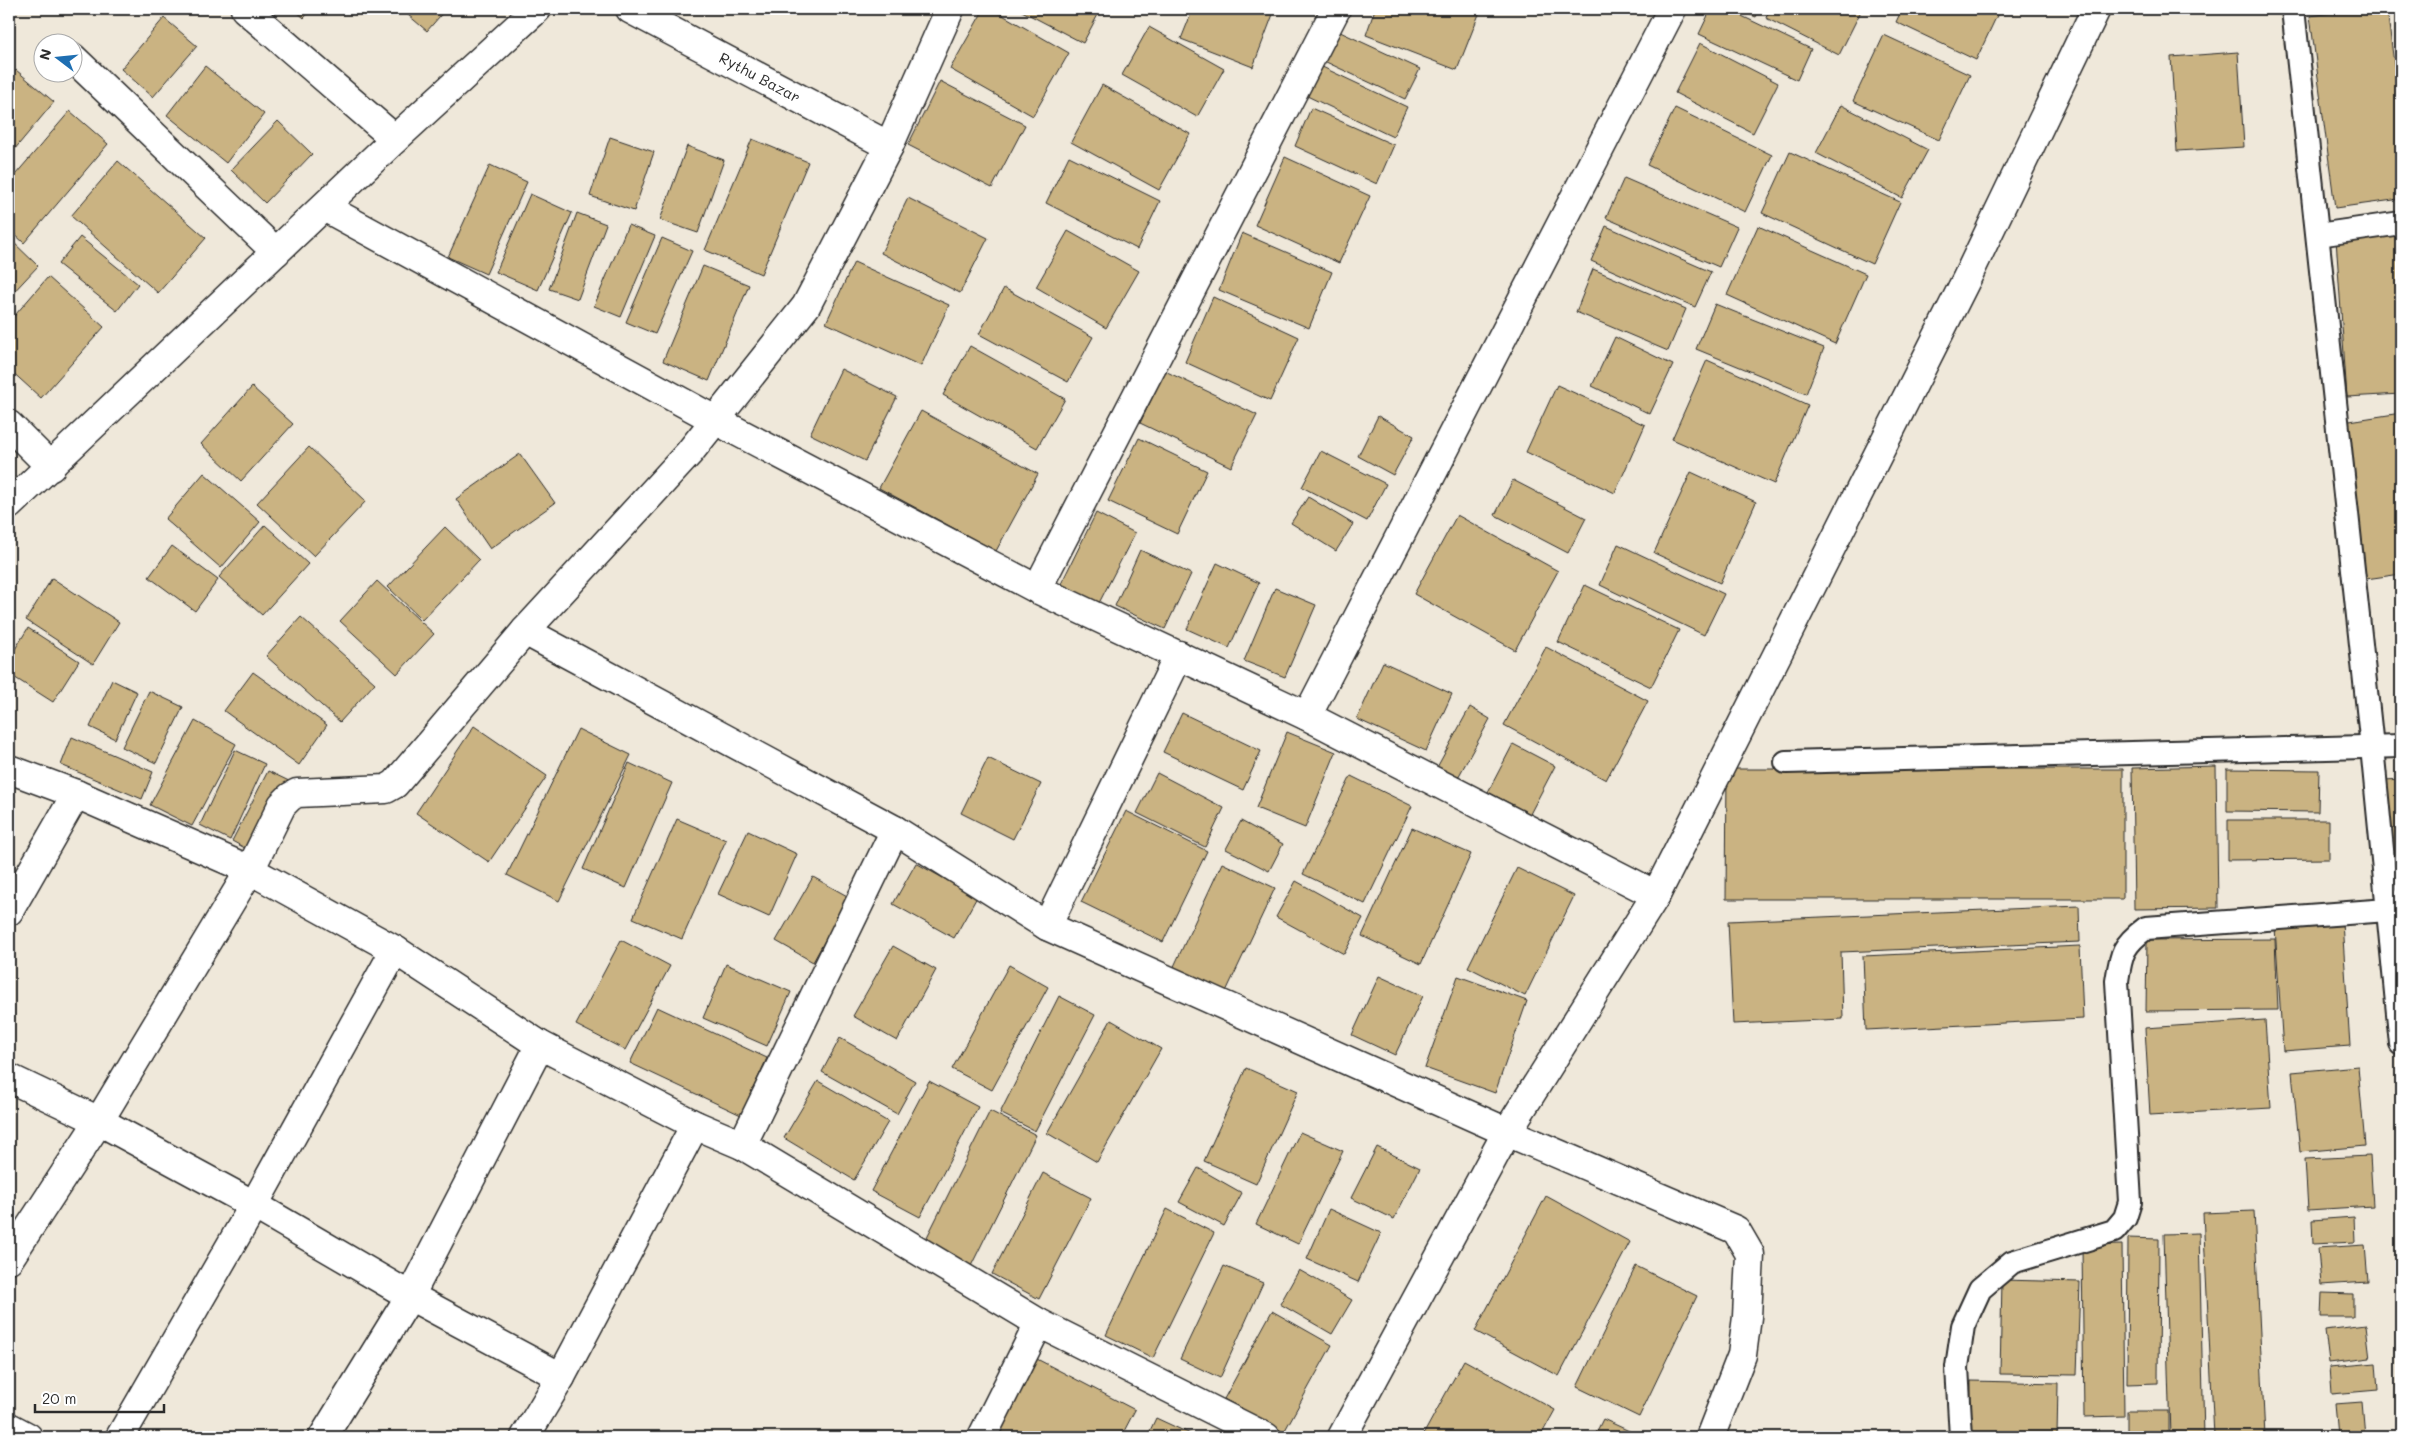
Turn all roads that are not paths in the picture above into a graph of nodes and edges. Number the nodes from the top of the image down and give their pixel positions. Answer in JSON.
{"nodes":[{"id":1,"x":245,"y":9,"type":"edge"},
{"id":2,"x":536,"y":9,"type":"edge"},
{"id":3,"x":630,"y":9,"type":"edge"},
{"id":4,"x":950,"y":9,"type":"edge"},
{"id":5,"x":1336,"y":9,"type":"edge"},
{"id":6,"x":1672,"y":9,"type":"edge"},
{"id":7,"x":2096,"y":9,"type":"edge"},
{"id":8,"x":2293,"y":9,"type":"edge"},
{"id":9,"x":82,"y":67,"type":"edge"},
{"id":10,"x":395,"y":139,"type":"junction"},
{"id":11,"x":889,"y":146,"type":"junction"},
{"id":12,"x":324,"y":207,"type":"junction"},
{"id":13,"x":2401,"y":223,"type":"edge"},
{"id":14,"x":2318,"y":235,"type":"junction"},
{"id":15,"x":276,"y":252,"type":"junction"},
{"id":16,"x":717,"y":421,"type":"junction"},
{"id":17,"x":9,"y":425,"type":"edge"},
{"id":18,"x":51,"y":467,"type":"junction"},
{"id":19,"x":9,"y":505,"type":"edge"},
{"id":20,"x":1037,"y":589,"type":"junction"},
{"id":21,"x":525,"y":631,"type":"junction"},
{"id":22,"x":1179,"y":655,"type":"junction"},
{"id":23,"x":1307,"y":716,"type":"junction"},
{"id":24,"x":2401,"y":746,"type":"edge"},
{"id":25,"x":2372,"y":747,"type":"junction"},
{"id":26,"x":1786,"y":762,"type":"dead end"},
{"id":27,"x":9,"y":769,"type":"edge"},
{"id":28,"x":76,"y":794,"type":"junction"},
{"id":29,"x":895,"y":830,"type":"junction"},
{"id":30,"x":250,"y":870,"type":"junction"},
{"id":31,"x":1656,"y":895,"type":"junction"},
{"id":32,"x":2395,"y":910,"type":"edge"},
{"id":33,"x":9,"y":911,"type":"edge"},
{"id":34,"x":1047,"y":926,"type":"junction"},
{"id":35,"x":395,"y":950,"type":"junction"},
{"id":36,"x":2401,"y":1044,"type":"edge"},
{"id":37,"x":540,"y":1045,"type":"junction"},
{"id":38,"x":9,"y":1078,"type":"edge"},
{"id":39,"x":99,"y":1121,"type":"junction"},
{"id":40,"x":695,"y":1125,"type":"junction"},
{"id":41,"x":1507,"y":1132,"type":"junction"},
{"id":42,"x":742,"y":1145,"type":"junction"},
{"id":43,"x":254,"y":1206,"type":"junction"},
{"id":44,"x":9,"y":1260,"type":"edge"},
{"id":45,"x":410,"y":1296,"type":"junction"},
{"id":46,"x":1039,"y":1323,"type":"junction"},
{"id":47,"x":561,"y":1377,"type":"junction"},
{"id":48,"x":9,"y":1427,"type":"edge"},
{"id":49,"x":28,"y":1437,"type":"edge"},
{"id":50,"x":120,"y":1437,"type":"edge"},
{"id":51,"x":323,"y":1437,"type":"edge"},
{"id":52,"x":524,"y":1437,"type":"edge"},
{"id":53,"x":982,"y":1437,"type":"edge"},
{"id":54,"x":1266,"y":1437,"type":"edge"},
{"id":55,"x":1342,"y":1437,"type":"edge"},
{"id":56,"x":1710,"y":1437,"type":"edge"},
{"id":57,"x":1962,"y":1437,"type":"edge"}],
"edges":[{"from":1,"to":10,"type":"street"},
{"from":2,"to":10,"type":"street"},
{"from":3,"to":11,"type":"street","name":"Rythu Bazar"},
{"from":4,"to":11,"type":"street"},
{"from":5,"to":20,"type":"street"},
{"from":6,"to":23,"type":"street"},
{"from":7,"to":31,"type":"street"},
{"from":8,"to":14,"type":"lane"},
{"from":9,"to":15,"type":"street"},
{"from":10,"to":12,"type":"street"},
{"from":11,"to":16,"type":"street"},
{"from":12,"to":15,"type":"street"},
{"from":12,"to":16,"type":"street"},
{"from":13,"to":14,"type":"lane"},
{"from":14,"to":25,"type":"lane"},
{"from":15,"to":18,"type":"street"},
{"from":16,"to":20,"type":"street"},
{"from":16,"to":21,"type":"street"},
{"from":17,"to":18,"type":"street"},
{"from":18,"to":19,"type":"street"},
{"from":20,"to":22,"type":"street"},
{"from":21,"to":29,"type":"street"},
{"from":21,"to":30,"type":"street"},
{"from":22,"to":23,"type":"street"},
{"from":22,"to":34,"type":"street"},
{"from":23,"to":31,"type":"street"},
{"from":24,"to":25,"type":"lane"},
{"from":25,"to":26,"type":"lane"},
{"from":25,"to":32,"type":"lane"},
{"from":27,"to":28,"type":"street"},
{"from":28,"to":30,"type":"street"},
{"from":28,"to":33,"type":"street"},
{"from":29,"to":34,"type":"street"},
{"from":29,"to":42,"type":"street"},
{"from":30,"to":35,"type":"street"},
{"from":30,"to":39,"type":"street"},
{"from":31,"to":41,"type":"street"},
{"from":32,"to":36,"type":"lane"},
{"from":32,"to":57,"type":"lane"},
{"from":34,"to":41,"type":"street"},
{"from":35,"to":37,"type":"street"},
{"from":35,"to":43,"type":"street"},
{"from":37,"to":40,"type":"street"},
{"from":37,"to":45,"type":"street"},
{"from":38,"to":39,"type":"street"},
{"from":39,"to":43,"type":"street"},
{"from":39,"to":44,"type":"street"},
{"from":40,"to":42,"type":"street"},
{"from":40,"to":47,"type":"street"},
{"from":41,"to":55,"type":"street"},
{"from":41,"to":56,"type":"street"},
{"from":42,"to":46,"type":"street"},
{"from":43,"to":45,"type":"street"},
{"from":43,"to":50,"type":"street"},
{"from":45,"to":47,"type":"street"},
{"from":45,"to":51,"type":"street"},
{"from":46,"to":53,"type":"street"},
{"from":46,"to":54,"type":"street"},
{"from":47,"to":52,"type":"street"},
{"from":48,"to":49,"type":"street"}]}
